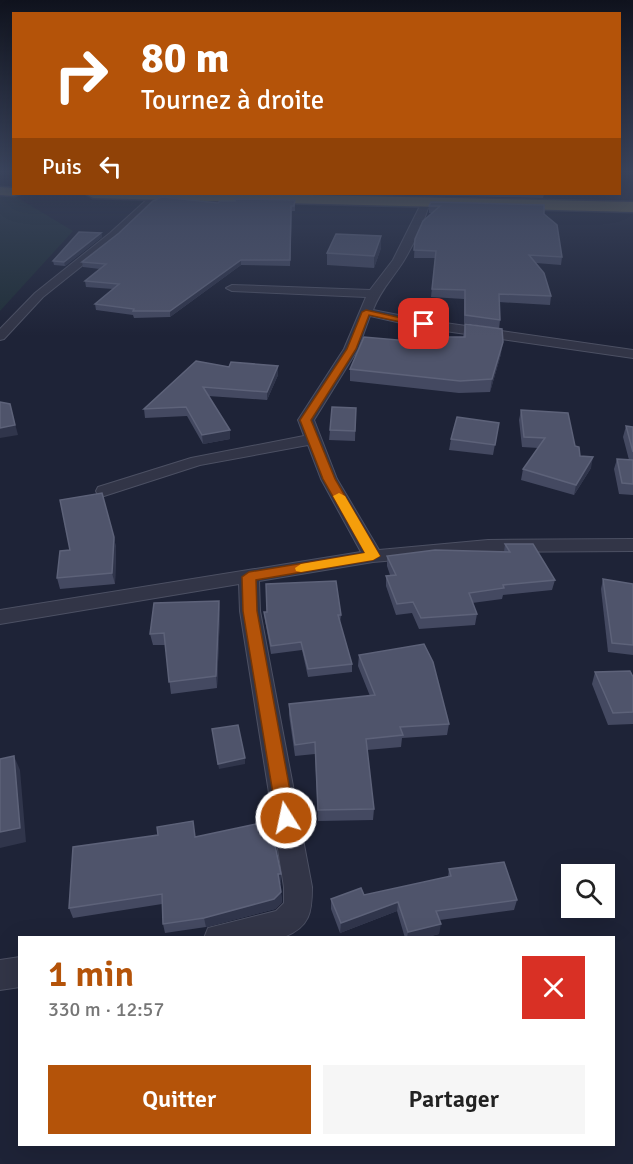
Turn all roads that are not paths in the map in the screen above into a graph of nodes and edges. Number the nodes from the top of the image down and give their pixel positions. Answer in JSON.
{"nodes":[{"id":1,"x":122,"y":227,"type":"edge"},
{"id":2,"x":415,"y":227,"type":"edge"},
{"id":3,"x":232,"y":288,"type":"dead end"},
{"id":4,"x":374,"y":294,"type":"junction"},
{"id":5,"x":366,"y":312,"type":"junction"},
{"id":6,"x":0,"y":336,"type":"edge"},
{"id":7,"x":633,"y":354,"type":"edge"},
{"id":8,"x":313,"y":439,"type":"junction"},
{"id":9,"x":104,"y":491,"type":"edge"},
{"id":10,"x":633,"y":545,"type":"edge"},
{"id":11,"x":373,"y":556,"type":"junction"},
{"id":12,"x":249,"y":577,"type":"junction"},
{"id":13,"x":0,"y":617,"type":"edge"},
{"id":14,"x":227,"y":936,"type":"edge"},
{"id":15,"x":18,"y":972,"type":"edge"},
{"id":16,"x":0,"y":975,"type":"edge"}],
"edges":[{"from":1,"to":6,"type":"street"},
{"from":2,"to":4,"type":"street"},
{"from":3,"to":4,"type":"street"},
{"from":4,"to":5,"type":"street"},
{"from":5,"to":7,"type":"street"},
{"from":5,"to":8,"type":"street"},
{"from":8,"to":9,"type":"street"},
{"from":8,"to":11,"type":"street"},
{"from":10,"to":11,"type":"street"},
{"from":11,"to":12,"type":"street"},
{"from":12,"to":13,"type":"street"},
{"from":12,"to":14,"type":"street"},
{"from":15,"to":16,"type":"street"}]}
